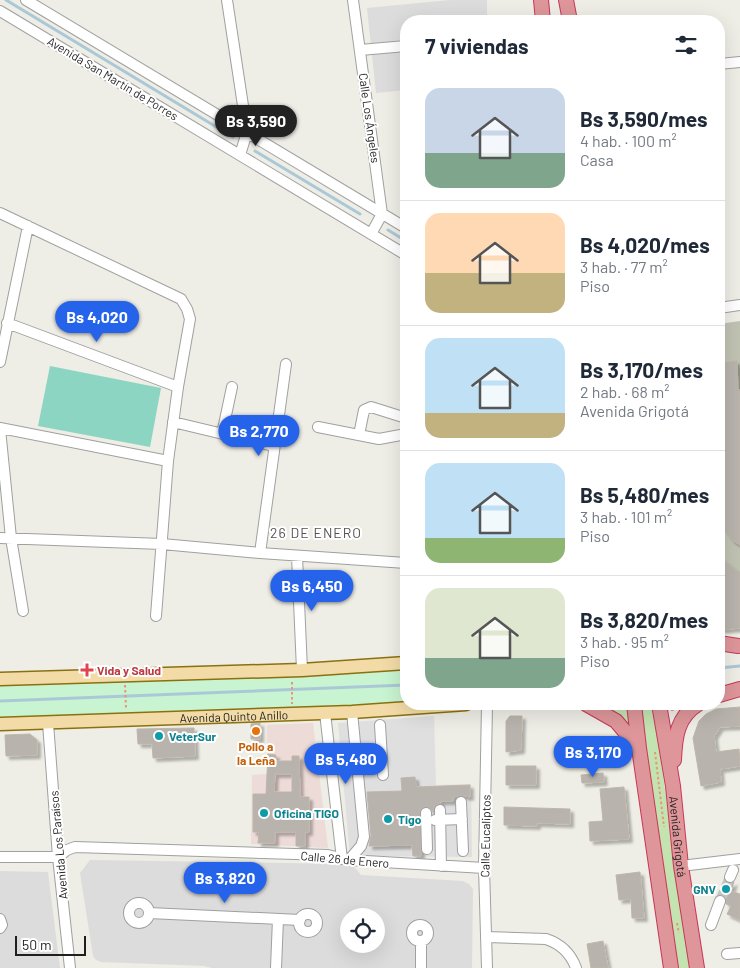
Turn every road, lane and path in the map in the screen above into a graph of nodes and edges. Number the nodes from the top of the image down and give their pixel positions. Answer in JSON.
{"nodes":[{"id":1,"x":26,"y":0,"type":"edge"},
{"id":2,"x":353,"y":0,"type":"edge"},
{"id":3,"x":540,"y":0,"type":"edge"},
{"id":4,"x":566,"y":0,"type":"edge"},
{"id":5,"x":226,"y":1,"type":"edge"},
{"id":6,"x":0,"y":10,"type":"edge"},
{"id":7,"x":542,"y":15,"type":"edge"},
{"id":8,"x":569,"y":15,"type":"edge"},
{"id":9,"x":400,"y":47,"type":"edge"},
{"id":10,"x":360,"y":50,"type":"junction"},
{"id":11,"x":740,"y":62,"type":"edge"},
{"id":12,"x":725,"y":63,"type":"edge"},
{"id":13,"x":247,"y":132,"type":"junction"},
{"id":14,"x":240,"y":155,"type":"junction"},
{"id":15,"x":0,"y":213,"type":"edge"},
{"id":16,"x":382,"y":214,"type":"junction"},
{"id":17,"x":400,"y":224,"type":"edge"},
{"id":18,"x":28,"y":226,"type":"junction"},
{"id":19,"x":371,"y":234,"type":"junction"},
{"id":20,"x":400,"y":251,"type":"edge"},
{"id":21,"x":740,"y":304,"type":"edge"},
{"id":22,"x":725,"y":307,"type":"edge"},
{"id":23,"x":7,"y":324,"type":"junction"},
{"id":24,"x":0,"y":362,"type":"edge"},
{"id":25,"x":286,"y":364,"type":"dead end"},
{"id":26,"x":178,"y":387,"type":"junction"},
{"id":27,"x":232,"y":387,"type":"dead end"},
{"id":28,"x":400,"y":416,"type":"edge"},
{"id":29,"x":173,"y":422,"type":"junction"},
{"id":30,"x":0,"y":428,"type":"edge"},
{"id":31,"x":318,"y":428,"type":"dead end"},
{"id":32,"x":222,"y":434,"type":"junction"},
{"id":33,"x":359,"y":435,"type":"junction"},
{"id":34,"x":400,"y":435,"type":"edge"},
{"id":35,"x":273,"y":446,"type":"junction"},
{"id":36,"x":168,"y":461,"type":"junction"},
{"id":37,"x":0,"y":538,"type":"edge"},
{"id":38,"x":11,"y":538,"type":"junction"},
{"id":39,"x":162,"y":544,"type":"junction"},
{"id":40,"x":260,"y":554,"type":"junction"},
{"id":41,"x":297,"y":556,"type":"junction"},
{"id":42,"x":400,"y":563,"type":"edge"},
{"id":43,"x":22,"y":612,"type":"dead end"},
{"id":44,"x":156,"y":616,"type":"dead end"},
{"id":45,"x":725,"y":644,"type":"edge"},
{"id":46,"x":739,"y":646,"type":"edge"},
{"id":47,"x":725,"y":647,"type":"edge"},
{"id":48,"x":400,"y":663,"type":"edge"},
{"id":49,"x":302,"y":670,"type":"junction"},
{"id":50,"x":0,"y":679,"type":"edge"},
{"id":51,"x":292,"y":680,"type":"dead end"},
{"id":52,"x":125,"y":688,"type":"dead end"},
{"id":53,"x":725,"y":688,"type":"edge"},
{"id":54,"x":740,"y":688,"type":"edge"},
{"id":55,"x":725,"y":693,"type":"edge"},
{"id":56,"x":292,"y":697,"type":"dead end"},
{"id":57,"x":126,"y":704,"type":"dead end"},
{"id":58,"x":400,"y":707,"type":"edge"},
{"id":59,"x":487,"y":710,"type":"edge"},
{"id":60,"x":597,"y":710,"type":"edge"},
{"id":61,"x":635,"y":710,"type":"edge"},
{"id":62,"x":660,"y":710,"type":"edge"},
{"id":63,"x":690,"y":710,"type":"edge"},
{"id":64,"x":352,"y":712,"type":"junction"},
{"id":65,"x":325,"y":713,"type":"junction"},
{"id":66,"x":48,"y":723,"type":"junction"},
{"id":67,"x":0,"y":724,"type":"edge"},
{"id":68,"x":380,"y":725,"type":"dead end"},
{"id":69,"x":638,"y":748,"type":"junction"},
{"id":70,"x":382,"y":757,"type":"junction"},
{"id":71,"x":357,"y":759,"type":"junction"},
{"id":72,"x":383,"y":774,"type":"dead end"},
{"id":73,"x":674,"y":786,"type":"junction"},
{"id":74,"x":461,"y":802,"type":"dead end"},
{"id":75,"x":440,"y":815,"type":"junction"},
{"id":76,"x":462,"y":819,"type":"junction"},
{"id":77,"x":426,"y":849,"type":"dead end"},
{"id":78,"x":462,"y":851,"type":"dead end"},
{"id":79,"x":0,"y":857,"type":"edge"},
{"id":80,"x":58,"y":857,"type":"junction"},
{"id":81,"x":346,"y":860,"type":"junction"},
{"id":82,"x":740,"y":860,"type":"edge"},
{"id":83,"x":441,"y":866,"type":"junction"},
{"id":84,"x":681,"y":866,"type":"junction"},
{"id":85,"x":484,"y":868,"type":"junction"},
{"id":86,"x":720,"y":901,"type":"tunnel mouth"},
{"id":87,"x":149,"y":913,"type":"dead end"},
{"id":88,"x":0,"y":919,"type":"edge"},
{"id":89,"x":278,"y":919,"type":"junction"},
{"id":90,"x":300,"y":920,"type":"dead end"},
{"id":91,"x":711,"y":924,"type":"dead end"},
{"id":92,"x":0,"y":928,"type":"edge"},
{"id":93,"x":486,"y":938,"type":"junction"},
{"id":94,"x":421,"y":942,"type":"dead end"},
{"id":95,"x":740,"y":953,"type":"edge"},
{"id":96,"x":727,"y":954,"type":"dead end"},
{"id":97,"x":70,"y":968,"type":"edge"},
{"id":98,"x":276,"y":968,"type":"edge"},
{"id":99,"x":421,"y":968,"type":"edge"},
{"id":100,"x":487,"y":968,"type":"edge"},
{"id":101,"x":576,"y":968,"type":"edge"},
{"id":102,"x":671,"y":968,"type":"edge"},
{"id":103,"x":697,"y":968,"type":"edge"}],
"edges":[{"from":1,"to":13,"type":"street","name":"Avenida San Martín de Porres"},
{"from":2,"to":10,"type":"street","name":"Calle Los Ángeles"},
{"from":3,"to":7,"type":"highway"},
{"from":4,"to":8,"type":"highway"},
{"from":5,"to":13,"type":"street"},
{"from":6,"to":14,"type":"street","name":"Avenida San Martín de Porres"},
{"from":9,"to":10,"type":"street"},
{"from":10,"to":16,"type":"street","name":"Calle Los Ángeles"},
{"from":11,"to":12,"type":"street"},
{"from":13,"to":14,"type":"street"},
{"from":13,"to":16,"type":"street","name":"Avenida San Martín de Porres"},
{"from":14,"to":19,"type":"street","name":"Avenida San Martín de Porres"},
{"from":15,"to":18,"type":"street"},
{"from":16,"to":17,"type":"street","name":"Avenida San Martín de Porres"},
{"from":16,"to":19,"type":"street"},
{"from":18,"to":23,"type":"street"},
{"from":18,"to":26,"type":"street"},
{"from":19,"to":20,"type":"street","name":"Avenida San Martín de Porres"},
{"from":21,"to":22,"type":"street"},
{"from":23,"to":24,"type":"street"},
{"from":23,"to":26,"type":"street"},
{"from":25,"to":35,"type":"street"},
{"from":26,"to":29,"type":"street"},
{"from":27,"to":32,"type":"street"},
{"from":28,"to":33,"type":"street"},
{"from":29,"to":32,"type":"street"},
{"from":29,"to":36,"type":"street"},
{"from":30,"to":36,"type":"street"},
{"from":30,"to":38,"type":"street"},
{"from":31,"to":33,"type":"street"},
{"from":32,"to":35,"type":"street"},
{"from":33,"to":34,"type":"street"},
{"from":35,"to":40,"type":"street"},
{"from":36,"to":39,"type":"street"},
{"from":37,"to":38,"type":"street"},
{"from":38,"to":39,"type":"street"},
{"from":38,"to":43,"type":"street"},
{"from":39,"to":40,"type":"street"},
{"from":39,"to":44,"type":"street"},
{"from":40,"to":41,"type":"street"},
{"from":41,"to":42,"type":"street"},
{"from":41,"to":49,"type":"street"},
{"from":45,"to":46,"type":"highway"},
{"from":46,"to":47,"type":"main road"},
{"from":48,"to":49,"type":"main road"},
{"from":49,"to":50,"type":"main road"},
{"from":51,"to":56,"type":"path"},
{"from":52,"to":57,"type":"path"},
{"from":53,"to":54,"type":"main road"},
{"from":54,"to":55,"type":"highway"},
{"from":58,"to":64,"type":"main road","name":"Avenida Quinto Anillo"},
{"from":59,"to":85,"type":"street","name":"Calle Eucaliptos"},
{"from":60,"to":69,"type":"highway"},
{"from":61,"to":69,"type":"highway","name":"Avenida Grigotá"},
{"from":62,"to":73,"type":"highway","name":"Avenida Grigotá"},
{"from":63,"to":73,"type":"highway"},
{"from":64,"to":65,"type":"main road","name":"Avenida Quinto Anillo"},
{"from":64,"to":71,"type":"street"},
{"from":65,"to":66,"type":"main road","name":"Avenida Quinto Anillo"},
{"from":65,"to":81,"type":"street"},
{"from":66,"to":67,"type":"main road","name":"Avenida Quinto Anillo"},
{"from":66,"to":80,"type":"street","name":"Avenida Los Paraísos"},
{"from":68,"to":70,"type":"street"},
{"from":69,"to":102,"type":"highway","name":"Avenida Grigotá"},
{"from":70,"to":71,"type":"street"},
{"from":70,"to":72,"type":"street"},
{"from":71,"to":81,"type":"street"},
{"from":73,"to":84,"type":"highway","name":"Avenida Grigotá"},
{"from":74,"to":76,"type":"street"},
{"from":75,"to":76,"type":"street"},
{"from":75,"to":77,"type":"street"},
{"from":75,"to":83,"type":"street"},
{"from":76,"to":78,"type":"street"},
{"from":79,"to":80,"type":"street","name":"Calle 26 de Enero"},
{"from":80,"to":81,"type":"street","name":"Calle 26 de Enero"},
{"from":80,"to":97,"type":"street","name":"Avenida Los Paraísos"},
{"from":81,"to":83,"type":"street","name":"Calle 26 de Enero"},
{"from":82,"to":84,"type":"street"},
{"from":83,"to":85,"type":"street","name":"Calle 26 de Enero"},
{"from":84,"to":103,"type":"highway","name":"Avenida Grigotá"},
{"from":85,"to":93,"type":"street","name":"Calle Eucaliptos"},
{"from":86,"to":91,"type":"street"},
{"from":87,"to":89,"type":"street"},
{"from":88,"to":92,"type":"street"},
{"from":89,"to":90,"type":"street"},
{"from":89,"to":98,"type":"street"},
{"from":93,"to":100,"type":"street","name":"Calle Eucaliptos"},
{"from":93,"to":101,"type":"street"},
{"from":94,"to":99,"type":"street"},
{"from":95,"to":96,"type":"street"}]}
